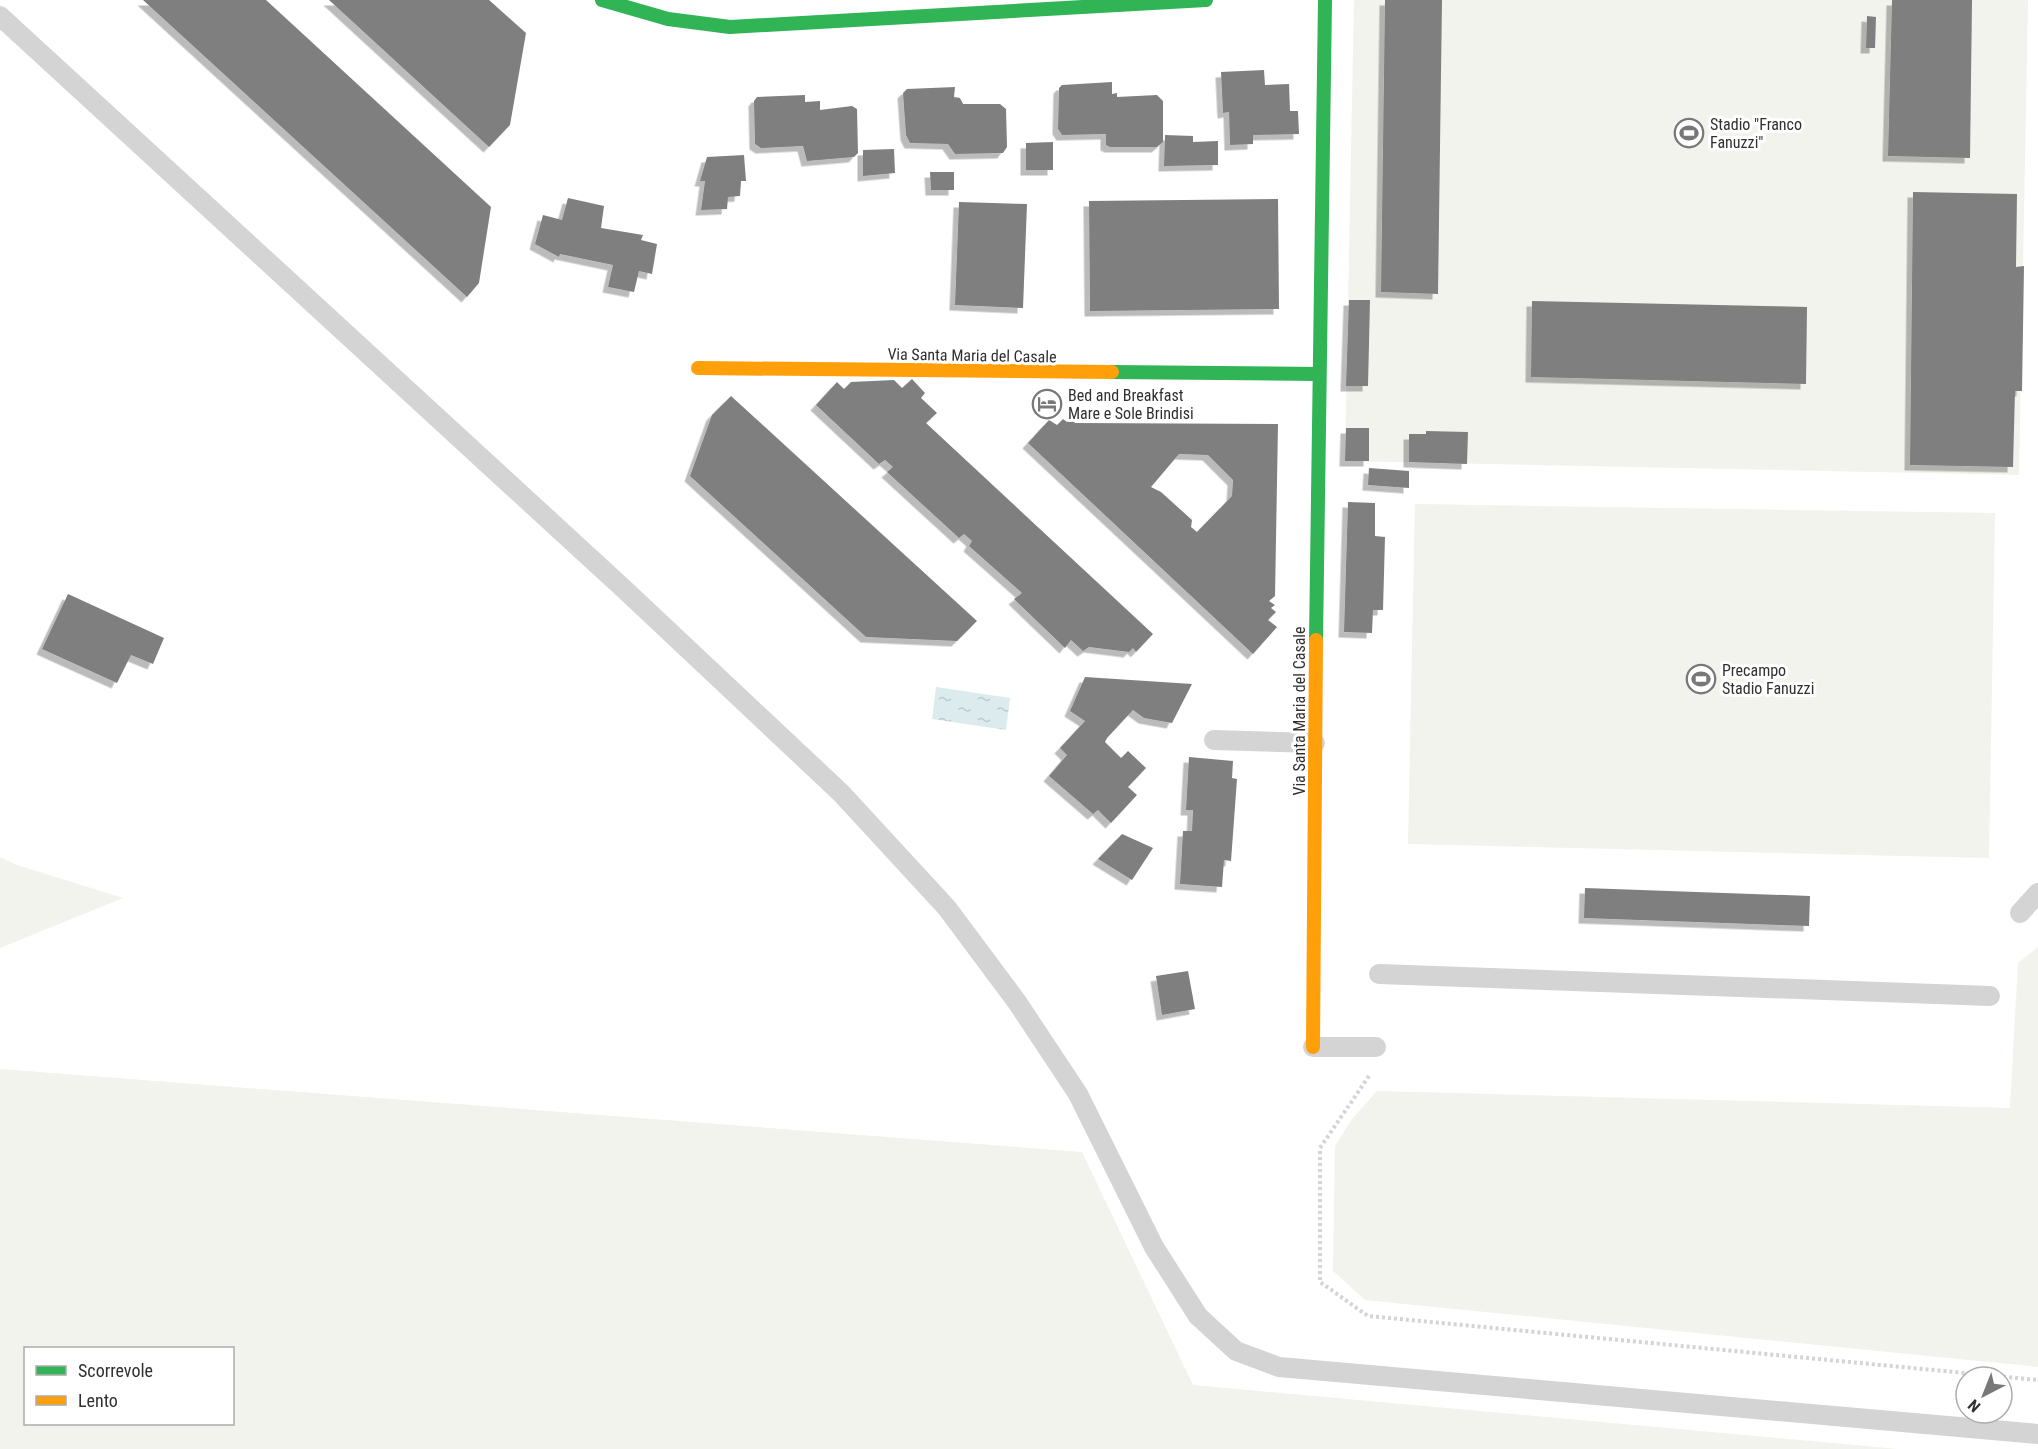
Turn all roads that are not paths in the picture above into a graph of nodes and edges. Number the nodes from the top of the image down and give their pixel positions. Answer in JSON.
{"nodes":[{"id":1,"x":602,"y":0,"type":"edge"},
{"id":2,"x":1206,"y":0,"type":"edge"},
{"id":3,"x":1325,"y":0,"type":"edge"},
{"id":4,"x":0,"y":16,"type":"edge"},
{"id":5,"x":698,"y":368,"type":"dead end"},
{"id":6,"x":1318,"y":375,"type":"junction"},
{"id":7,"x":1214,"y":740,"type":"dead end"},
{"id":8,"x":1315,"y":743,"type":"junction"},
{"id":9,"x":2038,"y":893,"type":"edge"},
{"id":10,"x":2020,"y":913,"type":"dead end"},
{"id":11,"x":1379,"y":974,"type":"dead end"},
{"id":12,"x":1990,"y":996,"type":"dead end"},
{"id":13,"x":1313,"y":1047,"type":"joint"},
{"id":14,"x":1376,"y":1047,"type":"dead end"},
{"id":15,"x":2038,"y":1434,"type":"edge"}],
"edges":[{"from":1,"to":2,"type":"street"},
{"from":3,"to":6,"type":"street","name":"Via Santa Maria del Casale"},
{"from":4,"to":15,"type":"lane"},
{"from":5,"to":6,"type":"street","name":"Via Santa Maria del Casale"},
{"from":6,"to":8,"type":"street","name":"Via Santa Maria del Casale"},
{"from":7,"to":8,"type":"lane"},
{"from":8,"to":13,"type":"street","name":"Via Santa Maria del Casale"},
{"from":9,"to":10,"type":"lane"},
{"from":11,"to":12,"type":"lane"},
{"from":13,"to":14,"type":"lane"}]}
